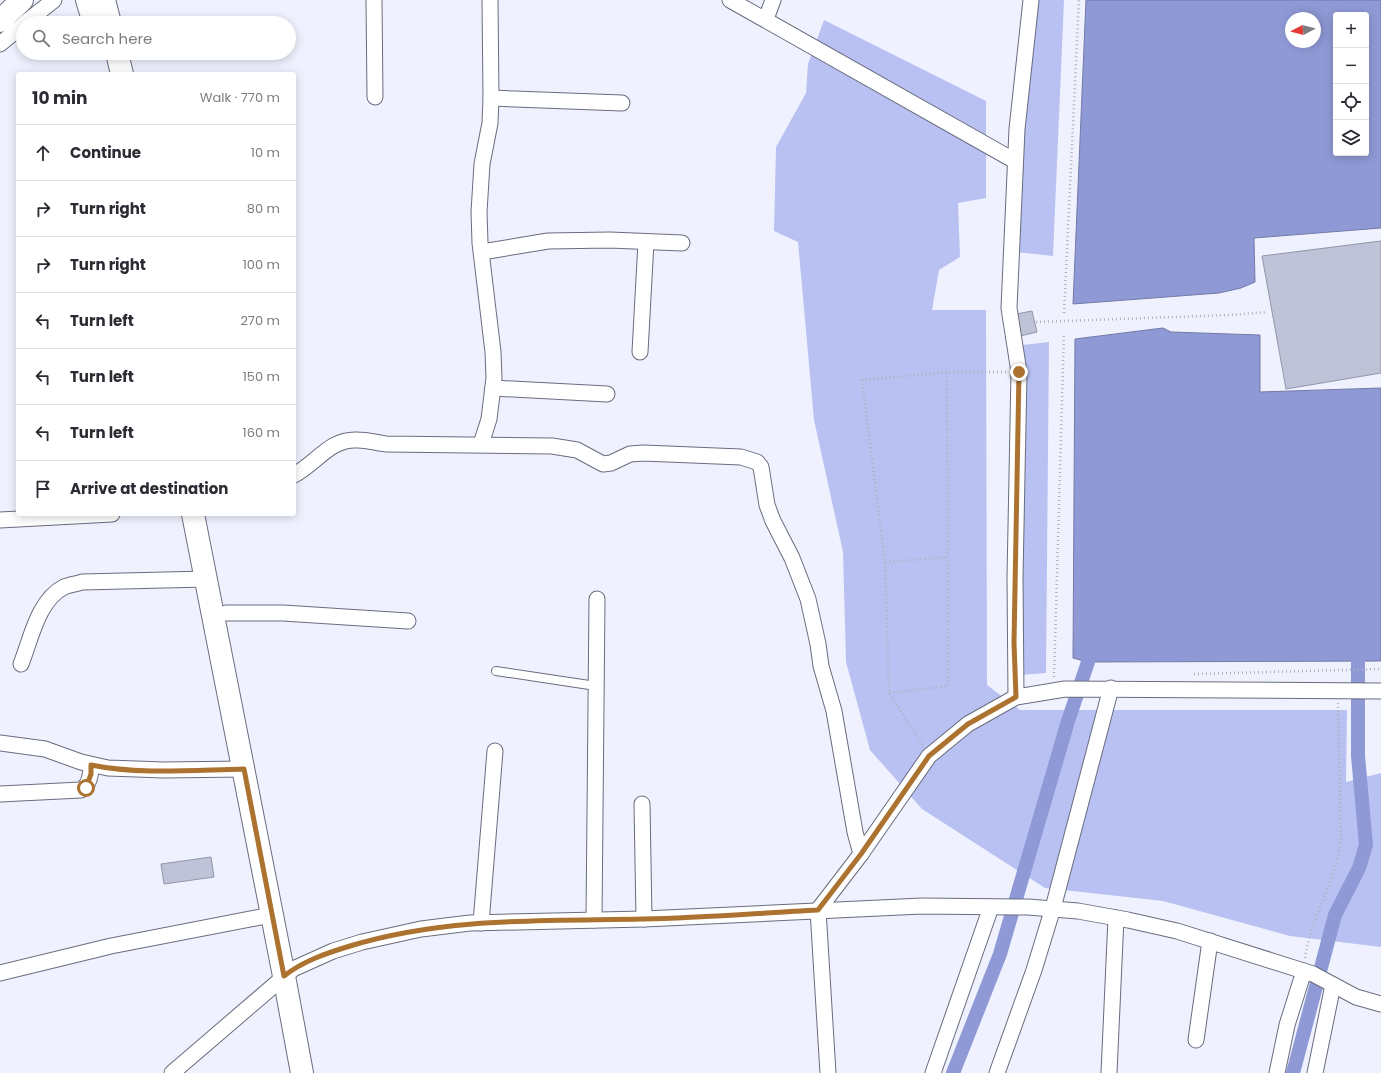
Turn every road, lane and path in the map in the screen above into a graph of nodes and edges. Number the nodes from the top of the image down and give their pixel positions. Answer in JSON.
{"nodes":[{"id":1,"x":54,"y":0,"type":"edge"},
{"id":2,"x":87,"y":0,"type":"edge"},
{"id":3,"x":104,"y":0,"type":"edge"},
{"id":4,"x":374,"y":0,"type":"edge"},
{"id":5,"x":490,"y":0,"type":"edge"},
{"id":6,"x":730,"y":0,"type":"edge"},
{"id":7,"x":773,"y":0,"type":"edge"},
{"id":8,"x":1031,"y":0,"type":"edge"},
{"id":9,"x":1079,"y":0,"type":"edge"},
{"id":10,"x":21,"y":14,"type":"edge"},
{"id":11,"x":92,"y":16,"type":"edge"},
{"id":12,"x":108,"y":16,"type":"edge"},
{"id":13,"x":766,"y":19,"type":"junction"},
{"id":14,"x":0,"y":21,"type":"edge"},
{"id":15,"x":16,"y":21,"type":"edge"},
{"id":16,"x":0,"y":44,"type":"edge"},
{"id":17,"x":103,"y":60,"type":"edge"},
{"id":18,"x":119,"y":60,"type":"edge"},
{"id":19,"x":106,"y":72,"type":"edge"},
{"id":20,"x":122,"y":72,"type":"edge"},
{"id":21,"x":375,"y":97,"type":"dead end"},
{"id":22,"x":491,"y":98,"type":"junction"},
{"id":23,"x":622,"y":103,"type":"dead end"},
{"id":24,"x":1015,"y":161,"type":"junction"},
{"id":25,"x":646,"y":242,"type":"junction"},
{"id":26,"x":682,"y":243,"type":"dead end"},
{"id":27,"x":482,"y":252,"type":"junction"},
{"id":28,"x":1267,"y":312,"type":"dead end"},
{"id":29,"x":1064,"y":313,"type":"dead end"},
{"id":30,"x":1036,"y":322,"type":"dead end"},
{"id":31,"x":1064,"y":333,"type":"dead end"},
{"id":32,"x":640,"y":352,"type":"dead end"},
{"id":33,"x":948,"y":372,"type":"junction"},
{"id":34,"x":1019,"y":372,"type":"junction"},
{"id":35,"x":493,"y":388,"type":"junction"},
{"id":36,"x":607,"y":394,"type":"dead end"},
{"id":37,"x":481,"y":444,"type":"junction"},
{"id":38,"x":296,"y":474,"type":"edge"},
{"id":39,"x":75,"y":516,"type":"edge"},
{"id":40,"x":193,"y":516,"type":"edge"},
{"id":41,"x":207,"y":516,"type":"edge"},
{"id":42,"x":0,"y":520,"type":"edge"},
{"id":43,"x":948,"y":557,"type":"junction"},
{"id":44,"x":885,"y":562,"type":"junction"},
{"id":45,"x":206,"y":579,"type":"junction"},
{"id":46,"x":597,"y":599,"type":"dead end"},
{"id":47,"x":226,"y":613,"type":"junction"},
{"id":48,"x":408,"y":621,"type":"dead end"},
{"id":49,"x":21,"y":664,"type":"dead end"},
{"id":50,"x":1381,"y":669,"type":"edge"},
{"id":51,"x":496,"y":671,"type":"dead end"},
{"id":52,"x":1187,"y":674,"type":"dead end"},
{"id":53,"x":1062,"y":683,"type":"junction"},
{"id":54,"x":596,"y":686,"type":"junction"},
{"id":55,"x":1104,"y":688,"type":"junction"},
{"id":56,"x":1344,"y":691,"type":"junction"},
{"id":57,"x":1376,"y":691,"type":"edge"},
{"id":58,"x":889,"y":693,"type":"junction"},
{"id":59,"x":1016,"y":697,"type":"junction"},
{"id":60,"x":0,"y":743,"type":"edge"},
{"id":61,"x":495,"y":751,"type":"dead end"},
{"id":62,"x":929,"y":756,"type":"junction"},
{"id":63,"x":91,"y":765,"type":"junction"},
{"id":64,"x":244,"y":769,"type":"junction"},
{"id":65,"x":0,"y":794,"type":"edge"},
{"id":66,"x":642,"y":804,"type":"dead end"},
{"id":67,"x":861,"y":854,"type":"junction"},
{"id":68,"x":994,"y":907,"type":"junction"},
{"id":69,"x":1053,"y":908,"type":"junction"},
{"id":70,"x":818,"y":910,"type":"junction"},
{"id":71,"x":271,"y":915,"type":"junction"},
{"id":72,"x":1116,"y":918,"type":"junction"},
{"id":73,"x":644,"y":919,"type":"junction"},
{"id":74,"x":594,"y":920,"type":"junction"},
{"id":75,"x":481,"y":923,"type":"junction"},
{"id":76,"x":1210,"y":941,"type":"junction"},
{"id":77,"x":1308,"y":972,"type":"junction"},
{"id":78,"x":0,"y":973,"type":"edge"},
{"id":79,"x":289,"y":973,"type":"junction"},
{"id":80,"x":1330,"y":983,"type":"junction"},
{"id":81,"x":1381,"y":1004,"type":"edge"},
{"id":82,"x":1196,"y":1040,"type":"dead end"},
{"id":83,"x":172,"y":1073,"type":"edge"},
{"id":84,"x":302,"y":1073,"type":"edge"},
{"id":85,"x":311,"y":1073,"type":"edge"},
{"id":86,"x":828,"y":1073,"type":"edge"},
{"id":87,"x":933,"y":1073,"type":"edge"},
{"id":88,"x":996,"y":1073,"type":"edge"},
{"id":89,"x":1108,"y":1073,"type":"edge"},
{"id":90,"x":1277,"y":1073,"type":"edge"},
{"id":91,"x":1315,"y":1073,"type":"edge"}],
"edges":[{"from":1,"to":10,"type":"street"},
{"from":2,"to":11,"type":"main road"},
{"from":3,"to":12,"type":"main road"},
{"from":4,"to":21,"type":"street"},
{"from":5,"to":22,"type":"street"},
{"from":6,"to":13,"type":"street"},
{"from":7,"to":13,"type":"street"},
{"from":8,"to":24,"type":"street"},
{"from":9,"to":29,"type":"path"},
{"from":10,"to":14,"type":"main road"},
{"from":13,"to":24,"type":"street"},
{"from":15,"to":16,"type":"street"},
{"from":17,"to":19,"type":"main road"},
{"from":18,"to":20,"type":"main road"},
{"from":22,"to":23,"type":"street"},
{"from":22,"to":27,"type":"street"},
{"from":24,"to":34,"type":"street"},
{"from":25,"to":26,"type":"street"},
{"from":25,"to":27,"type":"street"},
{"from":25,"to":32,"type":"street"},
{"from":27,"to":35,"type":"street"},
{"from":28,"to":30,"type":"path"},
{"from":31,"to":53,"type":"path"},
{"from":33,"to":34,"type":"path"},
{"from":33,"to":43,"type":"path"},
{"from":33,"to":44,"type":"path"},
{"from":34,"to":59,"type":"street"},
{"from":35,"to":36,"type":"street"},
{"from":35,"to":37,"type":"street"},
{"from":37,"to":38,"type":"street"},
{"from":37,"to":67,"type":"street"},
{"from":39,"to":42,"type":"street"},
{"from":40,"to":45,"type":"main road"},
{"from":41,"to":47,"type":"main road"},
{"from":43,"to":44,"type":"path"},
{"from":43,"to":58,"type":"path"},
{"from":44,"to":58,"type":"path"},
{"from":45,"to":49,"type":"street"},
{"from":45,"to":64,"type":"main road"},
{"from":46,"to":54,"type":"street"},
{"from":47,"to":48,"type":"street"},
{"from":47,"to":79,"type":"main road"},
{"from":50,"to":52,"type":"path"},
{"from":51,"to":54,"type":"lane"},
{"from":53,"to":55,"type":"street"},
{"from":53,"to":59,"type":"street"},
{"from":54,"to":74,"type":"street"},
{"from":55,"to":56,"type":"street"},
{"from":55,"to":69,"type":"street"},
{"from":56,"to":57,"type":"street"},
{"from":56,"to":77,"type":"path"},
{"from":58,"to":62,"type":"path"},
{"from":59,"to":62,"type":"street"},
{"from":60,"to":63,"type":"street"},
{"from":61,"to":75,"type":"street"},
{"from":62,"to":67,"type":"street"},
{"from":63,"to":64,"type":"street"},
{"from":63,"to":65,"type":"street"},
{"from":64,"to":71,"type":"main road"},
{"from":66,"to":73,"type":"street"},
{"from":67,"to":70,"type":"street"},
{"from":68,"to":69,"type":"street"},
{"from":68,"to":70,"type":"street"},
{"from":68,"to":87,"type":"street"},
{"from":69,"to":72,"type":"street"},
{"from":69,"to":88,"type":"street"},
{"from":70,"to":73,"type":"street"},
{"from":70,"to":86,"type":"street"},
{"from":71,"to":78,"type":"street"},
{"from":71,"to":79,"type":"main road"},
{"from":72,"to":76,"type":"street"},
{"from":72,"to":89,"type":"street"},
{"from":73,"to":74,"type":"street"},
{"from":74,"to":75,"type":"street"},
{"from":75,"to":79,"type":"street"},
{"from":76,"to":77,"type":"street"},
{"from":76,"to":82,"type":"street"},
{"from":77,"to":80,"type":"street"},
{"from":77,"to":90,"type":"street"},
{"from":79,"to":83,"type":"street"},
{"from":79,"to":84,"type":"main road"},
{"from":79,"to":85,"type":"main road"},
{"from":80,"to":81,"type":"street"},
{"from":80,"to":91,"type":"street"}]}
